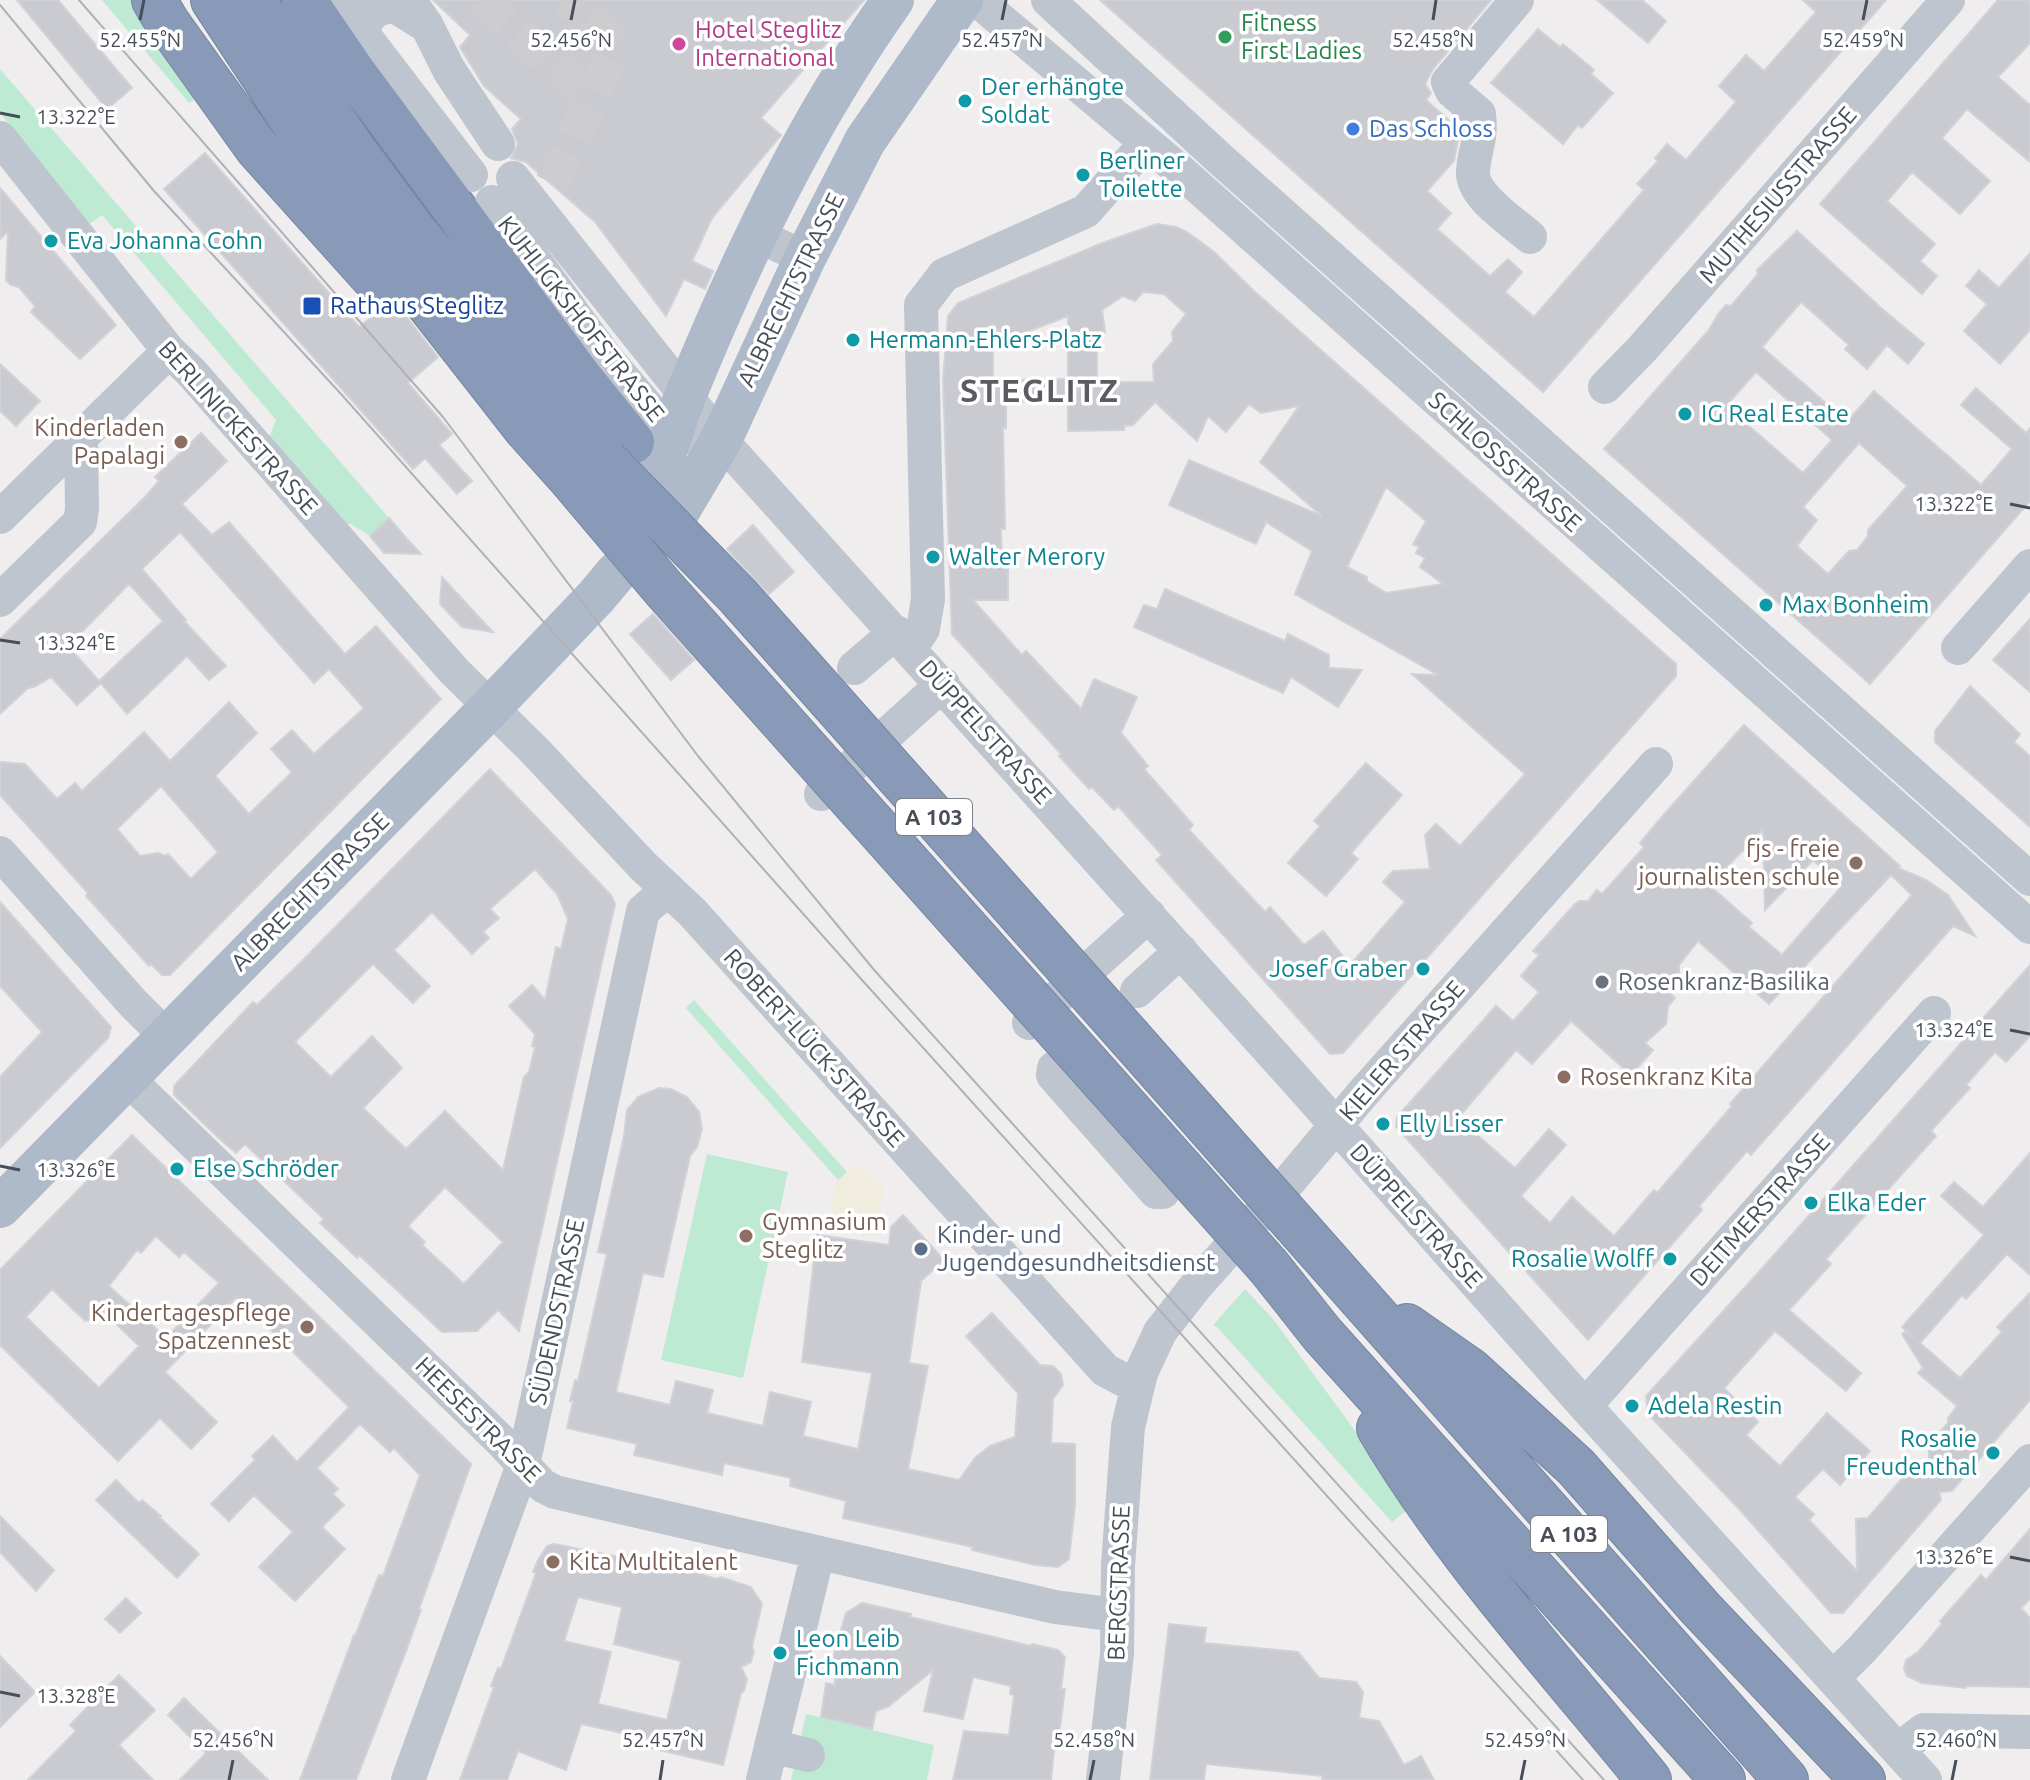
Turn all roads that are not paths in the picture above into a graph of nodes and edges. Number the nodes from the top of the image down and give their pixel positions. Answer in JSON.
{"nodes":[{"id":1,"x":154,"y":0,"type":"edge"},
{"id":2,"x":213,"y":0,"type":"edge"},
{"id":3,"x":253,"y":0,"type":"edge"},
{"id":4,"x":893,"y":0,"type":"edge"},
{"id":5,"x":962,"y":0,"type":"edge"},
{"id":6,"x":977,"y":0,"type":"edge"},
{"id":7,"x":1048,"y":0,"type":"edge"},
{"id":8,"x":1517,"y":0,"type":"edge"},
{"id":9,"x":1948,"y":0,"type":"edge"},
{"id":10,"x":320,"y":5,"type":"edge"},
{"id":11,"x":418,"y":13,"type":"edge"},
{"id":12,"x":360,"y":30,"type":"junction"},
{"id":13,"x":264,"y":48,"type":"junction"},
{"id":14,"x":0,"y":138,"type":"edge"},
{"id":15,"x":1146,"y":143,"type":"junction"},
{"id":16,"x":498,"y":144,"type":"dead end"},
{"id":17,"x":471,"y":175,"type":"dead end"},
{"id":18,"x":545,"y":197,"type":"junction"},
{"id":19,"x":757,"y":235,"type":"junction"},
{"id":20,"x":1530,"y":237,"type":"dead end"},
{"id":21,"x":518,"y":238,"type":"junction"},
{"id":22,"x":805,"y":258,"type":"junction"},
{"id":23,"x":642,"y":343,"type":"junction"},
{"id":24,"x":169,"y":351,"type":"junction"},
{"id":25,"x":615,"y":369,"type":"junction"},
{"id":26,"x":1605,"y":387,"type":"dead end"},
{"id":27,"x":678,"y":416,"type":"junction"},
{"id":28,"x":527,"y":430,"type":"junction"},
{"id":29,"x":81,"y":437,"type":"junction"},
{"id":30,"x":721,"y":440,"type":"junction"},
{"id":31,"x":0,"y":517,"type":"edge"},
{"id":32,"x":2030,"y":566,"type":"edge"},
{"id":33,"x":616,"y":573,"type":"junction"},
{"id":34,"x":737,"y":595,"type":"junction"},
{"id":35,"x":0,"y":600,"type":"edge"},
{"id":36,"x":903,"y":640,"type":"junction"},
{"id":37,"x":1958,"y":648,"type":"dead end"},
{"id":38,"x":854,"y":668,"type":"dead end"},
{"id":39,"x":943,"y":684,"type":"junction"},
{"id":40,"x":491,"y":707,"type":"junction"},
{"id":41,"x":1656,"y":764,"type":"dead end"},
{"id":42,"x":821,"y":794,"type":"dead end"},
{"id":43,"x":0,"y":853,"type":"edge"},
{"id":44,"x":2030,"y":879,"type":"edge"},
{"id":45,"x":668,"y":889,"type":"junction"},
{"id":46,"x":1149,"y":915,"type":"junction"},
{"id":47,"x":2030,"y":927,"type":"edge"},
{"id":48,"x":1181,"y":951,"type":"junction"},
{"id":49,"x":1137,"y":991,"type":"dead end"},
{"id":50,"x":1934,"y":1013,"type":"dead end"},
{"id":51,"x":1029,"y":1023,"type":"dead end"},
{"id":52,"x":167,"y":1037,"type":"junction"},
{"id":53,"x":1054,"y":1068,"type":"dead end"},
{"id":54,"x":127,"y":1078,"type":"junction"},
{"id":55,"x":1336,"y":1126,"type":"junction"},
{"id":56,"x":1163,"y":1192,"type":"dead end"},
{"id":57,"x":0,"y":1207,"type":"edge"},
{"id":58,"x":1352,"y":1288,"type":"junction"},
{"id":59,"x":1322,"y":1334,"type":"junction"},
{"id":60,"x":1137,"y":1387,"type":"junction"},
{"id":61,"x":1585,"y":1406,"type":"junction"},
{"id":62,"x":2030,"y":1461,"type":"edge"},
{"id":63,"x":523,"y":1465,"type":"junction"},
{"id":64,"x":818,"y":1553,"type":"junction"},
{"id":65,"x":1117,"y":1615,"type":"junction"},
{"id":66,"x":1833,"y":1678,"type":"junction"},
{"id":67,"x":2030,"y":1732,"type":"edge"},
{"id":68,"x":771,"y":1746,"type":"junction"},
{"id":69,"x":1898,"y":1750,"type":"junction"},
{"id":70,"x":808,"y":1755,"type":"dead end"},
{"id":71,"x":408,"y":1780,"type":"edge"},
{"id":72,"x":763,"y":1780,"type":"edge"},
{"id":73,"x":1103,"y":1780,"type":"edge"},
{"id":74,"x":1649,"y":1780,"type":"edge"},
{"id":75,"x":1723,"y":1780,"type":"edge"},
{"id":76,"x":1786,"y":1780,"type":"edge"},
{"id":77,"x":1863,"y":1780,"type":"edge"},
{"id":78,"x":1925,"y":1780,"type":"edge"}],
"edges":[{"from":1,"to":28,"type":"highway"},
{"from":2,"to":13,"type":"highway"},
{"from":3,"to":13,"type":"highway"},
{"from":4,"to":19,"type":"main road","name":"ALBRECHTSTRASSE"},
{"from":5,"to":22,"type":"main road","name":"ALBRECHTSTRASSE"},
{"from":6,"to":15,"type":"street","name":"SCHLOSSSTRASSE"},
{"from":7,"to":44,"type":"street","name":"SCHLOSSSTRASSE"},
{"from":8,"to":20,"type":"street"},
{"from":9,"to":26,"type":"street","name":"MUTHESIUSSTRASSE"},
{"from":10,"to":12,"type":"street"},
{"from":10,"to":34,"type":"highway","bridge":true},
{"from":11,"to":12,"type":"street"},
{"from":11,"to":16,"type":"street"},
{"from":12,"to":17,"type":"street"},
{"from":13,"to":28,"type":"highway"},
{"from":13,"to":34,"type":"highway","bridge":true},
{"from":14,"to":24,"type":"street","name":"BERLINICKESTRASSE"},
{"from":15,"to":36,"type":"street","name":"DÜPPELSTRASSE"},
{"from":15,"to":47,"type":"street","name":"SCHLOSSSTRASSE"},
{"from":18,"to":21,"type":"street"},
{"from":18,"to":21,"type":"street","name":"KUHLIGKSHOFSTRASSE"},
{"from":18,"to":23,"type":"street","name":"KUHLIGKSHOFSTRASSE"},
{"from":19,"to":22,"type":"street"},
{"from":19,"to":27,"type":"main road","name":"ALBRECHTSTRASSE"},
{"from":21,"to":25,"type":"street","name":"KUHLIGKSHOFSTRASSE"},
{"from":22,"to":30,"type":"main road","name":"ALBRECHTSTRASSE"},
{"from":23,"to":25,"type":"street"},
{"from":23,"to":27,"type":"street","name":"KUHLIGKSHOFSTRASSE"},
{"from":24,"to":29,"type":"street"},
{"from":24,"to":40,"type":"street","name":"BERLINICKESTRASSE"},
{"from":25,"to":27,"type":"street","name":"KUHLIGKSHOFSTRASSE"},
{"from":27,"to":30,"type":"street","name":"DÜPPELSTRASSE"},
{"from":27,"to":33,"type":"main road","name":"ALBRECHTSTRASSE"},
{"from":28,"to":59,"type":"highway","number":"A 103","bridge":true},
{"from":29,"to":31,"type":"street"},
{"from":29,"to":35,"type":"street"},
{"from":30,"to":33,"type":"main road","name":"ALBRECHTSTRASSE"},
{"from":30,"to":36,"type":"street","name":"DÜPPELSTRASSE"},
{"from":32,"to":37,"type":"street"},
{"from":33,"to":40,"type":"main road","name":"ALBRECHTSTRASSE"},
{"from":34,"to":58,"type":"highway","number":"A 103","bridge":true},
{"from":36,"to":38,"type":"street"},
{"from":36,"to":39,"type":"street","name":"DÜPPELSTRASSE"},
{"from":39,"to":42,"type":"street"},
{"from":39,"to":46,"type":"street","name":"DÜPPELSTRASSE"},
{"from":40,"to":45,"type":"street","name":"ROBERT-LÜCK-STRASSE"},
{"from":40,"to":52,"type":"main road","name":"ALBRECHTSTRASSE"},
{"from":41,"to":55,"type":"street","name":"KIELER STRASSE"},
{"from":43,"to":52,"type":"street"},
{"from":45,"to":60,"type":"street","name":"ROBERT-LÜCK-STRASSE"},
{"from":45,"to":63,"type":"street","name":"SÜDENDSTRASSE"},
{"from":46,"to":48,"type":"street","name":"DÜPPELSTRASSE"},
{"from":46,"to":51,"type":"street"},
{"from":48,"to":49,"type":"street"},
{"from":48,"to":55,"type":"street","name":"DÜPPELSTRASSE"},
{"from":50,"to":61,"type":"street","name":"DEITMERSTRASSE"},
{"from":52,"to":54,"type":"main road","name":"ALBRECHTSTRASSE"},
{"from":53,"to":56,"type":"street"},
{"from":54,"to":57,"type":"main road","name":"ALBRECHTSTRASSE"},
{"from":54,"to":63,"type":"street","name":"HEESESTRASSE"},
{"from":55,"to":60,"type":"street","name":"KIELER STRASSE"},
{"from":55,"to":61,"type":"street","name":"DÜPPELSTRASSE"},
{"from":58,"to":76,"type":"highway","number":"A 103"},
{"from":58,"to":77,"type":"highway"},
{"from":59,"to":74,"type":"highway"},
{"from":59,"to":75,"type":"highway","number":"A 103"},
{"from":60,"to":65,"type":"street","name":"BERGSTRASSE"},
{"from":61,"to":66,"type":"street","name":"DÜPPELSTRASSE"},
{"from":62,"to":66,"type":"street"},
{"from":63,"to":64,"type":"street","name":"HEESESTRASSE"},
{"from":63,"to":71,"type":"street","name":"SÜDENDSTRASSE"},
{"from":64,"to":65,"type":"street","name":"HEESESTRASSE"},
{"from":64,"to":68,"type":"street"},
{"from":65,"to":73,"type":"street","name":"BERGSTRASSE"},
{"from":66,"to":69,"type":"street","name":"DÜPPELSTRASSE"},
{"from":67,"to":69,"type":"street"},
{"from":68,"to":70,"type":"street"},
{"from":68,"to":72,"type":"street"},
{"from":69,"to":78,"type":"street","name":"DÜPPELSTRASSE"}]}
